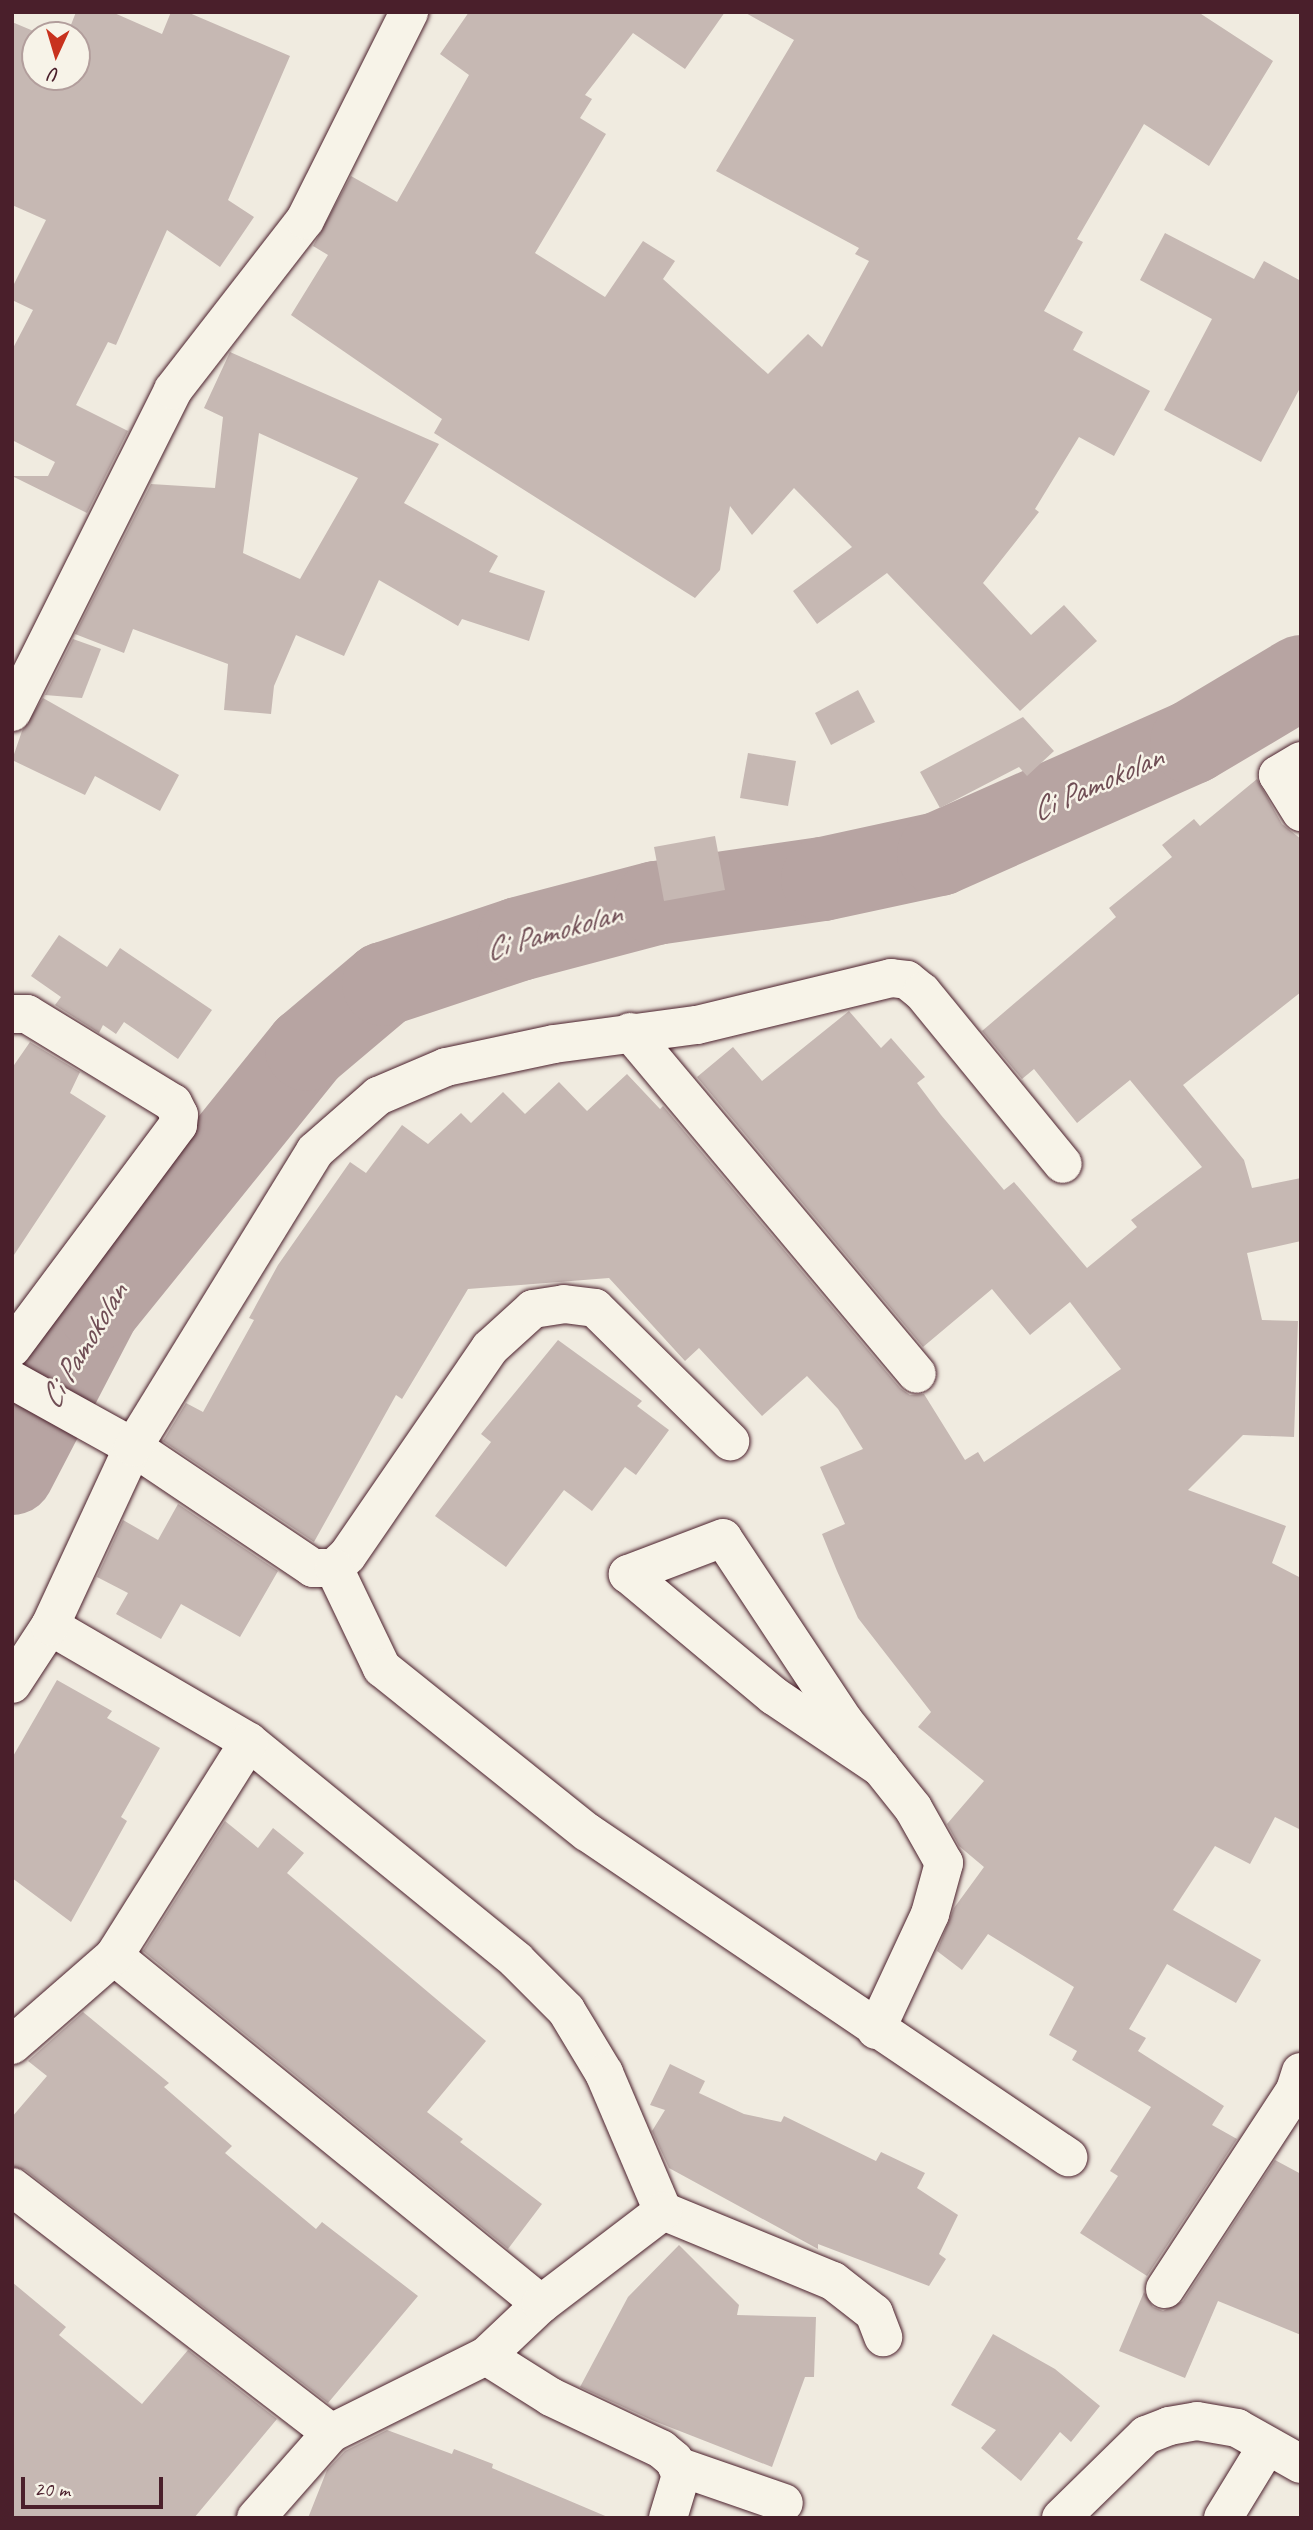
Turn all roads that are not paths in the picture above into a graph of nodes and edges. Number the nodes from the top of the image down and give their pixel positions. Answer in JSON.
{"nodes":[{"id":1,"x":410,"y":12,"type":"edge"},
{"id":2,"x":12,"y":712,"type":"edge"},
{"id":3,"x":1301,"y":761,"type":"edge"},
{"id":4,"x":1301,"y":812,"type":"edge"},
{"id":5,"x":12,"y":1014,"type":"edge"},
{"id":6,"x":630,"y":1032,"type":"junction"},
{"id":7,"x":1063,"y":1164,"type":"dead end"},
{"id":8,"x":12,"y":1348,"type":"edge"},
{"id":9,"x":917,"y":1374,"type":"dead end"},
{"id":10,"x":17,"y":1383,"type":"edge"},
{"id":11,"x":730,"y":1441,"type":"dead end"},
{"id":12,"x":133,"y":1447,"type":"junction"},
{"id":13,"x":334,"y":1568,"type":"junction"},
{"id":14,"x":50,"y":1626,"type":"junction"},
{"id":15,"x":12,"y":1684,"type":"edge"},
{"id":16,"x":249,"y":1742,"type":"junction"},
{"id":17,"x":881,"y":1768,"type":"junction"},
{"id":18,"x":114,"y":1956,"type":"junction"},
{"id":19,"x":876,"y":2030,"type":"junction"},
{"id":20,"x":12,"y":2045,"type":"edge"},
{"id":21,"x":1301,"y":2072,"type":"edge"},
{"id":22,"x":1068,"y":2157,"type":"dead end"},
{"id":23,"x":12,"y":2187,"type":"edge"},
{"id":24,"x":663,"y":2211,"type":"junction"},
{"id":25,"x":1165,"y":2289,"type":"dead end"},
{"id":26,"x":541,"y":2304,"type":"junction"},
{"id":27,"x":883,"y":2337,"type":"dead end"},
{"id":28,"x":486,"y":2356,"type":"junction"},
{"id":29,"x":331,"y":2433,"type":"junction"},
{"id":30,"x":1267,"y":2446,"type":"junction"},
{"id":31,"x":1301,"y":2463,"type":"edge"},
{"id":32,"x":677,"y":2466,"type":"junction"},
{"id":33,"x":784,"y":2503,"type":"dead end"},
{"id":34,"x":256,"y":2518,"type":"edge"},
{"id":35,"x":668,"y":2518,"type":"edge"},
{"id":36,"x":1060,"y":2518,"type":"edge"},
{"id":37,"x":1223,"y":2518,"type":"edge"}],
"edges":[{"from":1,"to":2,"type":"street"},
{"from":3,"to":4,"type":"street"},
{"from":5,"to":8,"type":"street"},
{"from":6,"to":7,"type":"street"},
{"from":6,"to":9,"type":"street"},
{"from":6,"to":12,"type":"street"},
{"from":10,"to":12,"type":"street"},
{"from":11,"to":13,"type":"street"},
{"from":12,"to":13,"type":"street"},
{"from":12,"to":14,"type":"street"},
{"from":13,"to":19,"type":"street"},
{"from":14,"to":15,"type":"street"},
{"from":14,"to":16,"type":"street"},
{"from":16,"to":18,"type":"street"},
{"from":16,"to":24,"type":"street"},
{"from":17,"to":17,"type":"street"},
{"from":17,"to":19,"type":"street"},
{"from":18,"to":20,"type":"street"},
{"from":18,"to":26,"type":"street"},
{"from":19,"to":22,"type":"street"},
{"from":21,"to":25,"type":"street"},
{"from":23,"to":29,"type":"street"},
{"from":24,"to":26,"type":"street"},
{"from":24,"to":27,"type":"street"},
{"from":26,"to":28,"type":"street"},
{"from":28,"to":29,"type":"street"},
{"from":28,"to":32,"type":"street"},
{"from":29,"to":34,"type":"street"},
{"from":30,"to":31,"type":"street"},
{"from":30,"to":36,"type":"street"},
{"from":30,"to":37,"type":"street"},
{"from":32,"to":33,"type":"street"},
{"from":32,"to":35,"type":"street"}]}
